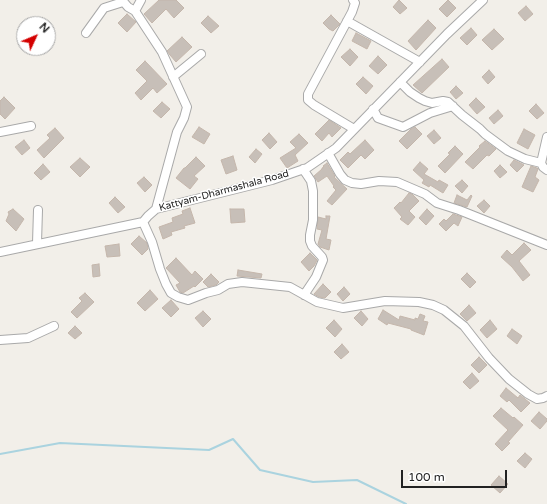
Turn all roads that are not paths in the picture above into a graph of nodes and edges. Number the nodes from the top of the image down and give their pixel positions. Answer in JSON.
{"nodes":[{"id":1,"x":141,"y":0,"type":"edge"},
{"id":2,"x":353,"y":0,"type":"edge"},
{"id":3,"x":483,"y":0,"type":"edge"},
{"id":4,"x":122,"y":1,"type":"edge"},
{"id":5,"x":135,"y":10,"type":"junction"},
{"id":6,"x":347,"y":21,"type":"junction"},
{"id":7,"x":86,"y":33,"type":"dead end"},
{"id":8,"x":201,"y":54,"type":"dead end"},
{"id":9,"x":420,"y":62,"type":"junction"},
{"id":10,"x":173,"y":77,"type":"junction"},
{"id":11,"x":400,"y":82,"type":"junction"},
{"id":12,"x":453,"y":106,"type":"junction"},
{"id":13,"x":374,"y":109,"type":"junction"},
{"id":14,"x":31,"y":126,"type":"dead end"},
{"id":15,"x":354,"y":129,"type":"junction"},
{"id":16,"x":0,"y":132,"type":"edge"},
{"id":17,"x":547,"y":137,"type":"edge"},
{"id":18,"x":328,"y":153,"type":"junction"},
{"id":19,"x":541,"y":163,"type":"junction"},
{"id":20,"x":303,"y":169,"type":"junction"},
{"id":21,"x":547,"y":170,"type":"edge"},
{"id":22,"x":156,"y":209,"type":"junction"},
{"id":23,"x":38,"y":210,"type":"dead end"},
{"id":24,"x":143,"y":222,"type":"junction"},
{"id":25,"x":37,"y":243,"type":"junction"},
{"id":26,"x":547,"y":245,"type":"edge"},
{"id":27,"x":0,"y":252,"type":"edge"},
{"id":28,"x":304,"y":295,"type":"junction"},
{"id":29,"x":54,"y":326,"type":"dead end"},
{"id":30,"x":0,"y":340,"type":"edge"},
{"id":31,"x":547,"y":396,"type":"edge"}],
"edges":[{"from":1,"to":5,"type":"street"},
{"from":2,"to":6,"type":"street"},
{"from":3,"to":9,"type":"street","name":"Kattyam-Dharmashala Road"},
{"from":4,"to":5,"type":"street"},
{"from":4,"to":7,"type":"street"},
{"from":5,"to":10,"type":"street"},
{"from":6,"to":9,"type":"street"},
{"from":6,"to":15,"type":"street"},
{"from":8,"to":10,"type":"street"},
{"from":9,"to":11,"type":"street","name":"Kattyam-Dharmashala Road"},
{"from":10,"to":22,"type":"street"},
{"from":11,"to":12,"type":"street"},
{"from":11,"to":13,"type":"street","name":"Kattyam-Dharmashala Road"},
{"from":12,"to":13,"type":"street"},
{"from":12,"to":19,"type":"street"},
{"from":13,"to":15,"type":"street","name":"Kattyam-Dharmashala Road"},
{"from":14,"to":16,"type":"street"},
{"from":15,"to":18,"type":"street","name":"Kattyam-Dharmashala Road"},
{"from":17,"to":19,"type":"street"},
{"from":18,"to":20,"type":"street","name":"Kattyam-Dharmashala Road"},
{"from":18,"to":26,"type":"street"},
{"from":19,"to":21,"type":"street"},
{"from":20,"to":22,"type":"street","name":"Kattyam-Dharmashala Road"},
{"from":20,"to":28,"type":"street"},
{"from":22,"to":24,"type":"street","name":"Kattyam-Dharmashala Road"},
{"from":23,"to":25,"type":"street"},
{"from":24,"to":25,"type":"street"},
{"from":24,"to":28,"type":"street"},
{"from":25,"to":27,"type":"street"},
{"from":28,"to":31,"type":"street"},
{"from":29,"to":30,"type":"street"}]}
